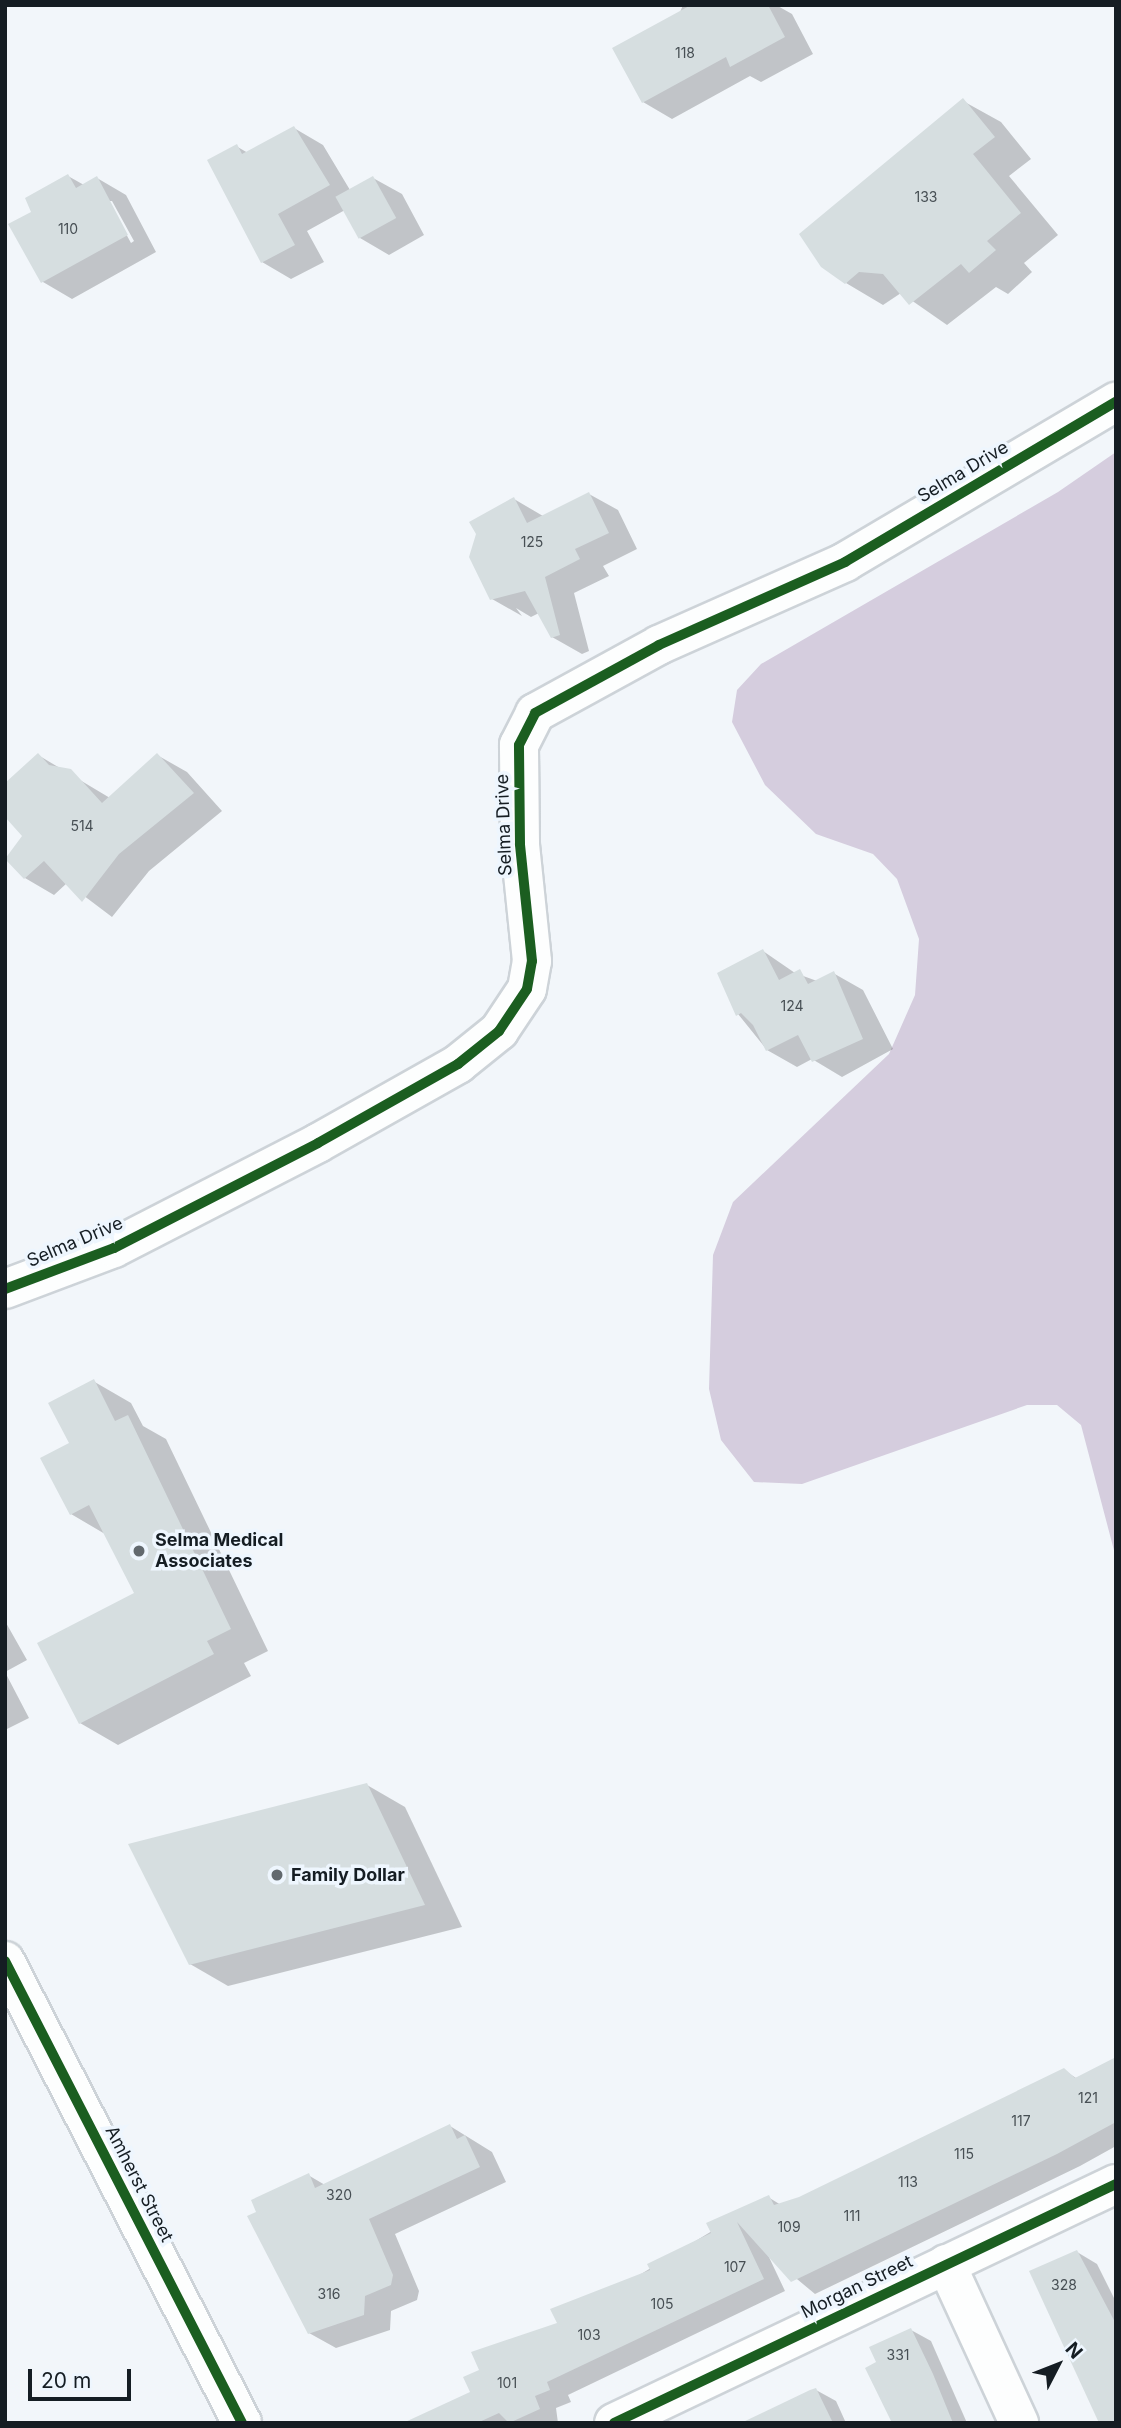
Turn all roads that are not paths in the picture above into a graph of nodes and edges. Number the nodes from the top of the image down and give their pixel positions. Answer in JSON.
{"nodes":[{"id":1,"x":1116,"y":401,"type":"edge"},
{"id":2,"x":5,"y":1289,"type":"edge"},
{"id":3,"x":5,"y":1961,"type":"edge"},
{"id":4,"x":1116,"y":2184,"type":"edge"},
{"id":5,"x":946,"y":2264,"type":"junction"},
{"id":6,"x":242,"y":2423,"type":"edge"},
{"id":7,"x":614,"y":2423,"type":"edge"},
{"id":8,"x":1019,"y":2423,"type":"edge"}],
"edges":[{"from":1,"to":2,"type":"street","name":"Selma Drive"},
{"from":3,"to":6,"type":"street","name":"Amherst Street"},
{"from":4,"to":5,"type":"street","name":"Morgan Street"},
{"from":5,"to":7,"type":"street","name":"Morgan Street"},
{"from":5,"to":8,"type":"street"}]}
